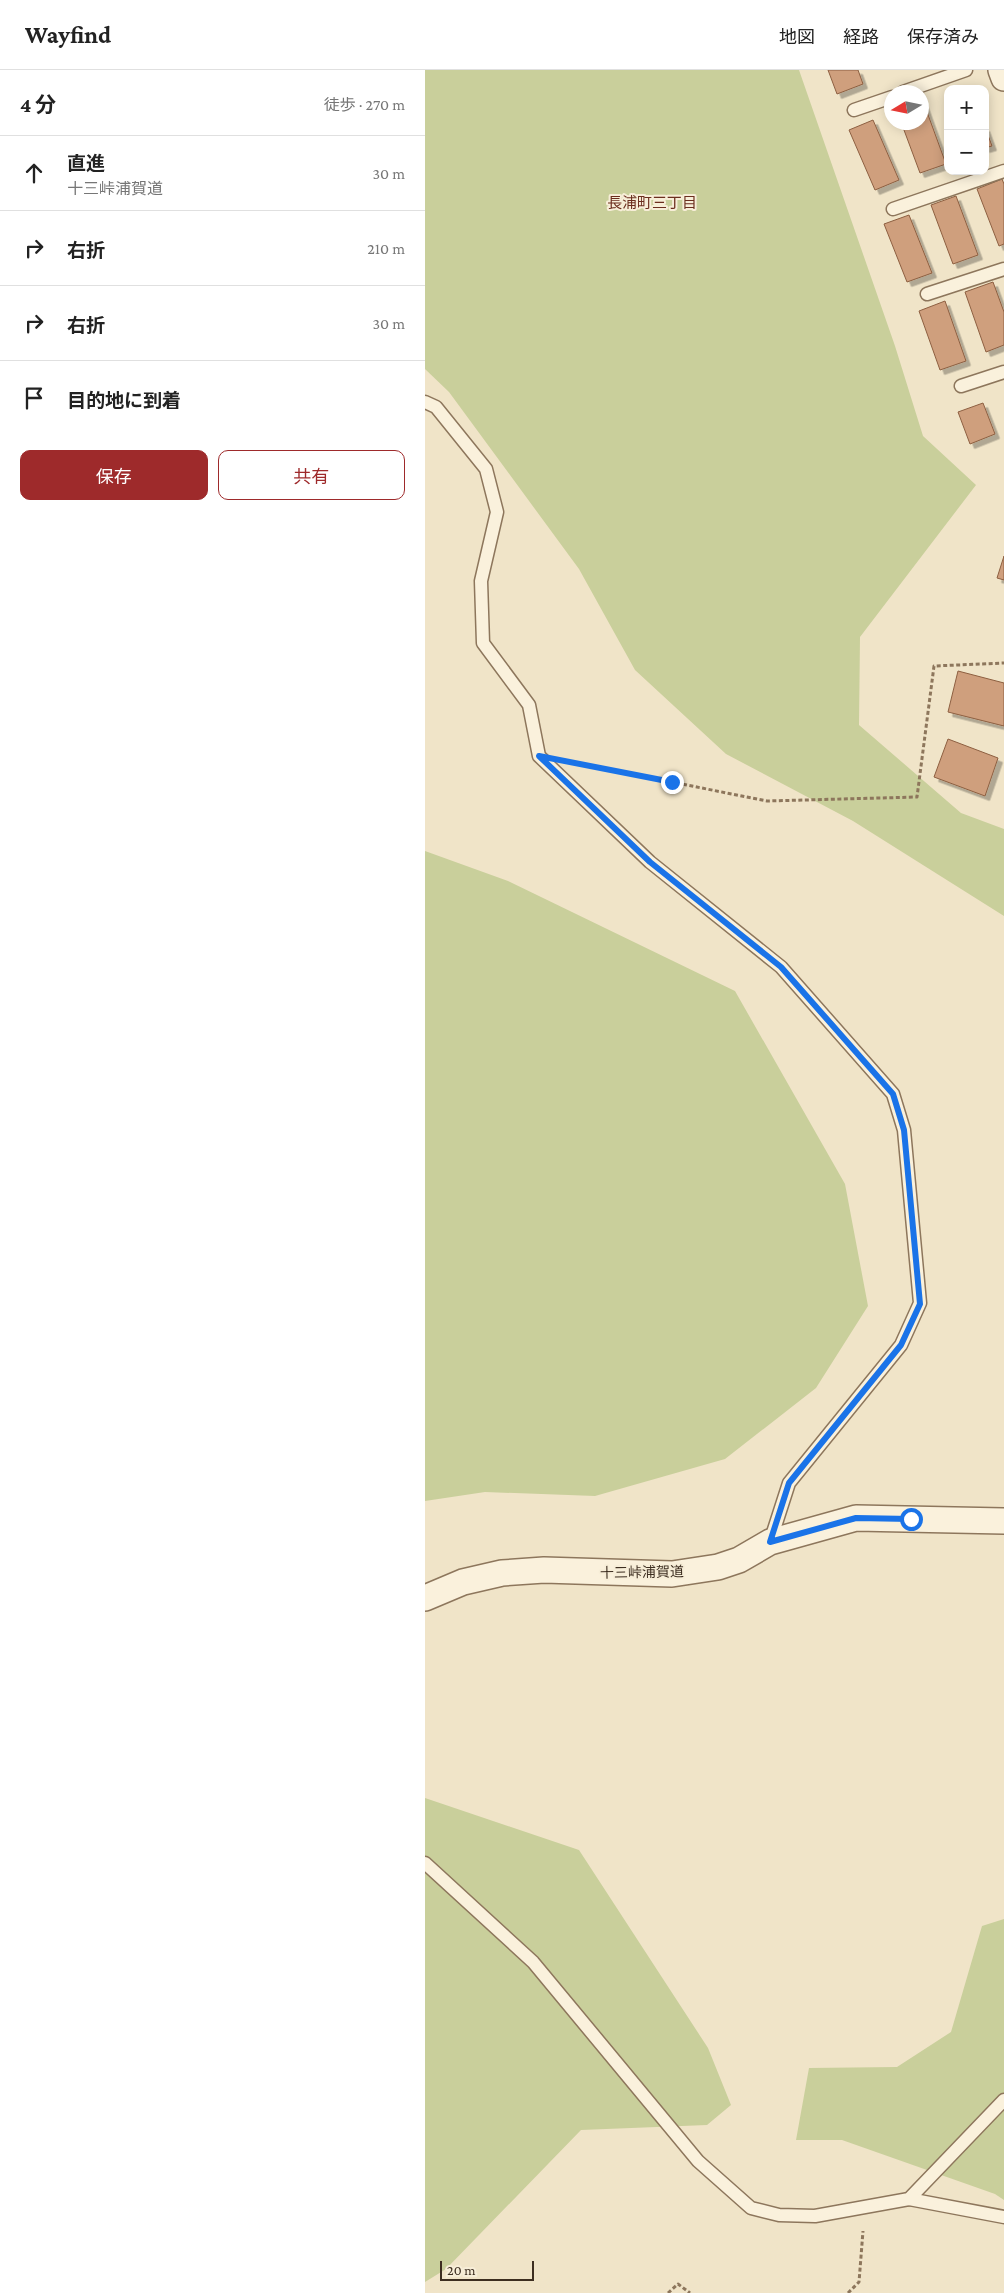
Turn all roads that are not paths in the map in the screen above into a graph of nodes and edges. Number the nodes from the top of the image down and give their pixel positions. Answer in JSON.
{"nodes":[{"id":1,"x":966,"y":70,"type":"edge"},
{"id":2,"x":1001,"y":70,"type":"edge"},
{"id":3,"x":1004,"y":78,"type":"edge"},
{"id":4,"x":923,"y":85,"type":"edge"},
{"id":5,"x":884,"y":99,"type":"edge"},
{"id":6,"x":854,"y":110,"type":"dead end"},
{"id":7,"x":1004,"y":171,"type":"edge"},
{"id":8,"x":893,"y":209,"type":"dead end"},
{"id":9,"x":1004,"y":269,"type":"edge"},
{"id":10,"x":927,"y":294,"type":"dead end"},
{"id":11,"x":1004,"y":372,"type":"edge"},
{"id":12,"x":961,"y":386,"type":"dead end"},
{"id":13,"x":425,"y":402,"type":"edge"},
{"id":14,"x":1004,"y":1521,"type":"edge"},
{"id":15,"x":770,"y":1542,"type":"junction"},
{"id":16,"x":425,"y":1598,"type":"edge"},
{"id":17,"x":425,"y":1863,"type":"edge"},
{"id":18,"x":1004,"y":2100,"type":"edge"},
{"id":19,"x":909,"y":2199,"type":"junction"},
{"id":20,"x":1004,"y":2217,"type":"edge"}],
"edges":[{"from":1,"to":4,"type":"lane"},
{"from":2,"to":3,"type":"street"},
{"from":5,"to":6,"type":"lane"},
{"from":7,"to":8,"type":"lane"},
{"from":9,"to":10,"type":"lane"},
{"from":11,"to":12,"type":"lane"},
{"from":13,"to":15,"type":"lane"},
{"from":14,"to":15,"type":"street","name":"十三峠浦賀道"},
{"from":15,"to":16,"type":"street","name":"十三峠浦賀道"},
{"from":17,"to":19,"type":"lane"},
{"from":18,"to":19,"type":"lane"},
{"from":19,"to":20,"type":"lane"}]}
